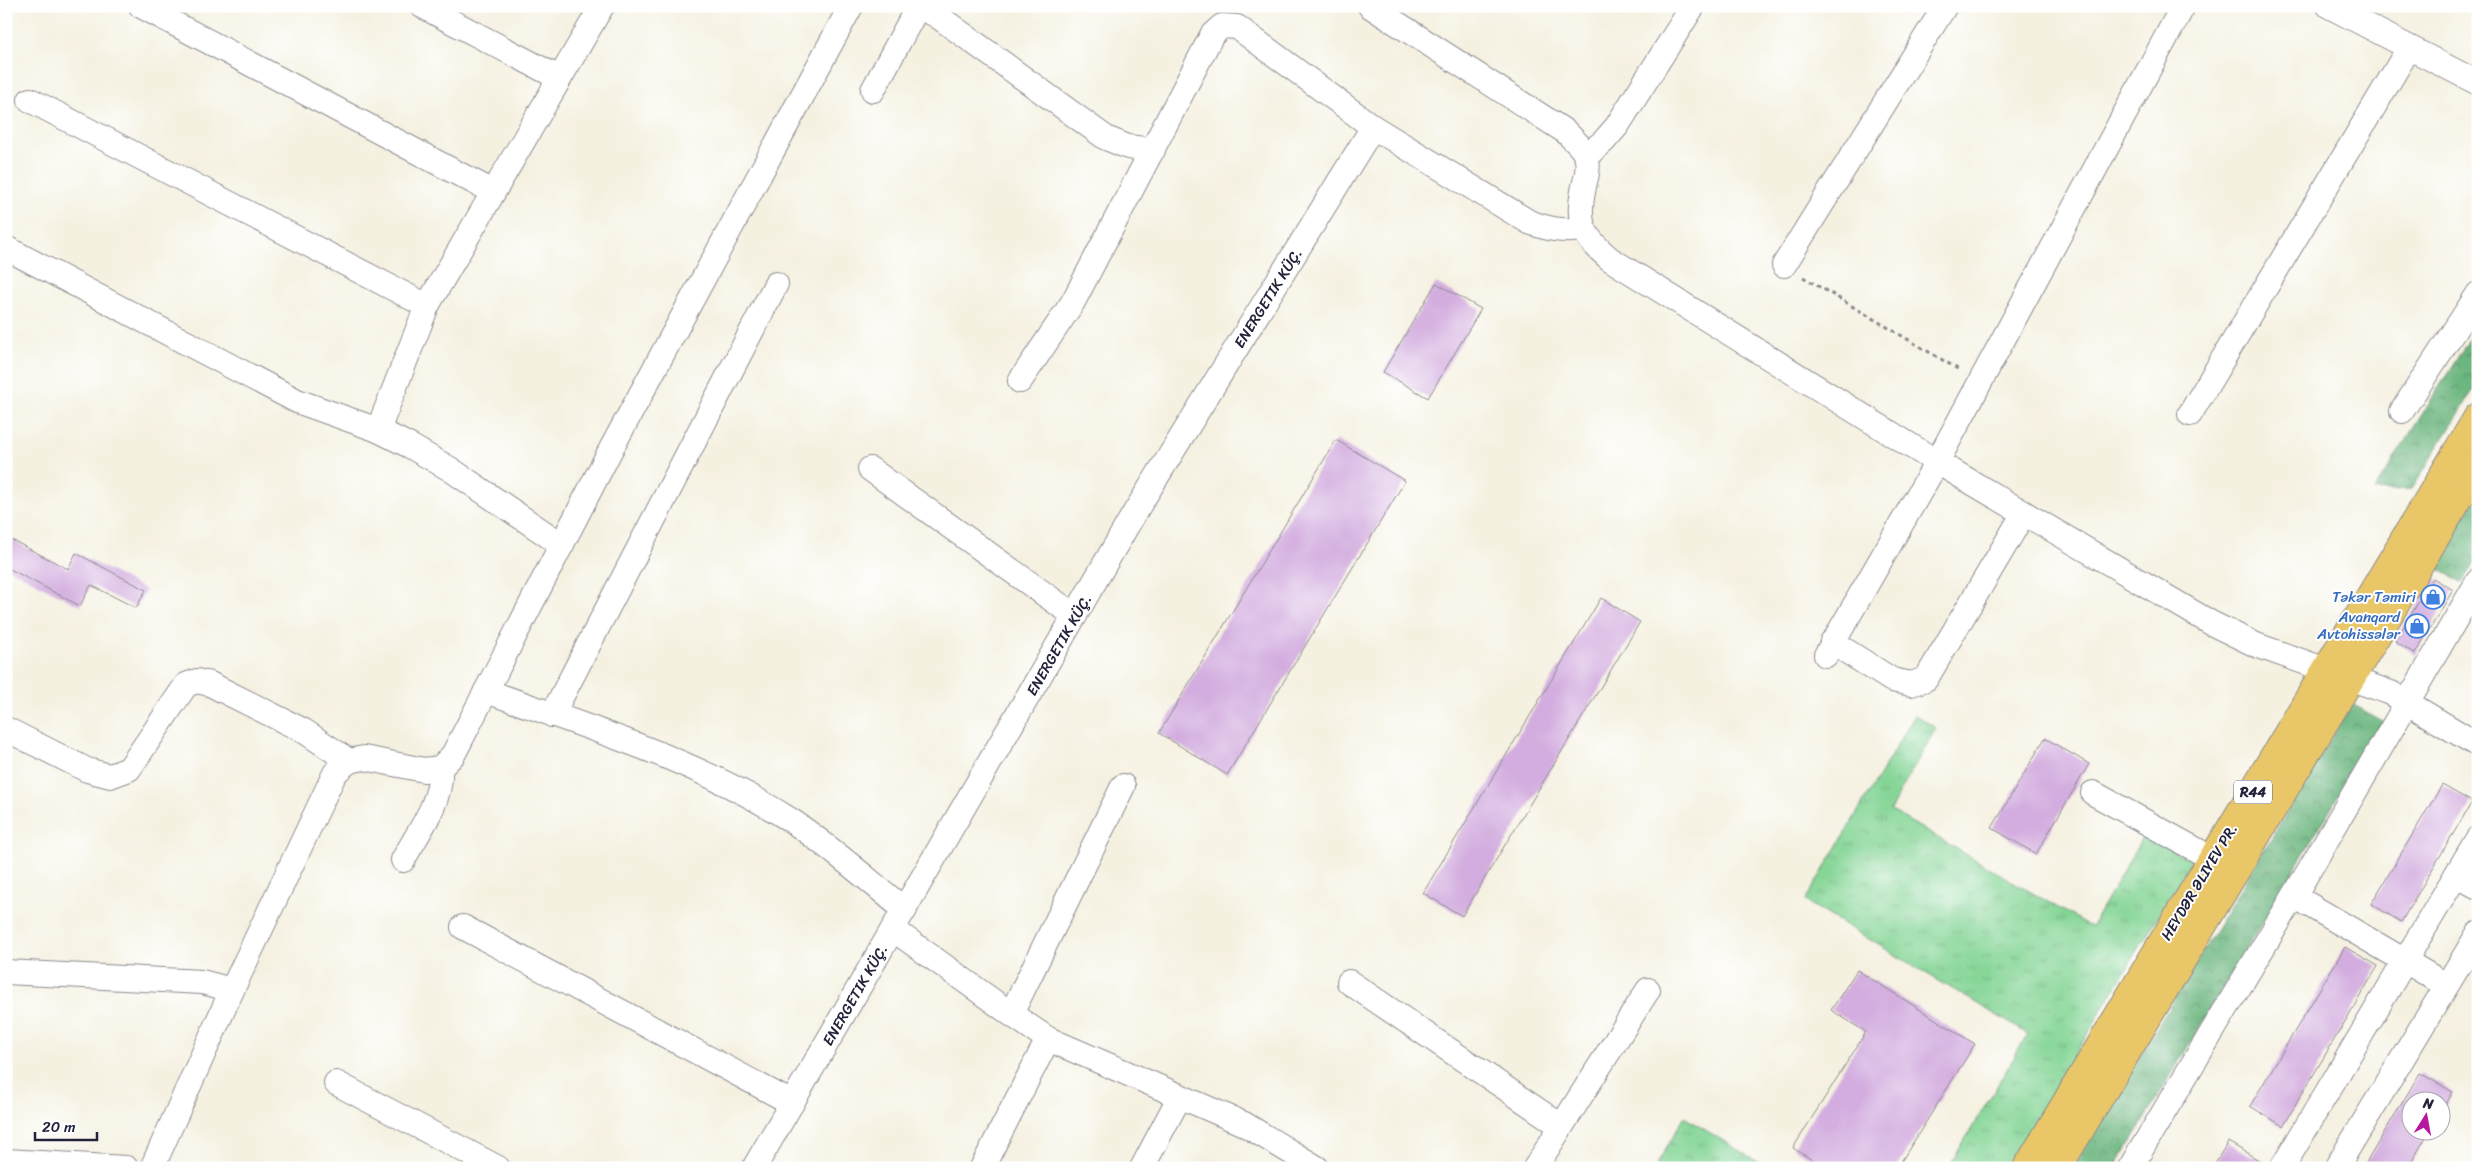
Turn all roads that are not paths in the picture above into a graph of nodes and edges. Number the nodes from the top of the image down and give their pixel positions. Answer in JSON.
{"nodes":[{"id":1,"x":141,"y":6,"type":"edge"},
{"id":2,"x":422,"y":6,"type":"edge"},
{"id":3,"x":602,"y":6,"type":"edge"},
{"id":4,"x":851,"y":6,"type":"edge"},
{"id":5,"x":1370,"y":6,"type":"edge"},
{"id":6,"x":1693,"y":6,"type":"edge"},
{"id":7,"x":1945,"y":6,"type":"edge"},
{"id":8,"x":2183,"y":6,"type":"edge"},
{"id":9,"x":2339,"y":8,"type":"edge"},
{"id":10,"x":2409,"y":48,"type":"junction"},
{"id":11,"x":559,"y":78,"type":"junction"},
{"id":12,"x":2478,"y":83,"type":"edge"},
{"id":13,"x":873,"y":90,"type":"dead end"},
{"id":14,"x":30,"y":100,"type":"dead end"},
{"id":15,"x":1373,"y":127,"type":"junction"},
{"id":16,"x":1152,"y":150,"type":"junction"},
{"id":17,"x":1586,"y":156,"type":"junction"},
{"id":18,"x":492,"y":192,"type":"junction"},
{"id":19,"x":1582,"y":229,"type":"junction"},
{"id":20,"x":6,"y":248,"type":"edge"},
{"id":21,"x":1784,"y":266,"type":"road end"},
{"id":22,"x":776,"y":284,"type":"dead end"},
{"id":23,"x":2478,"y":294,"type":"edge"},
{"id":24,"x":427,"y":306,"type":"junction"},
{"id":25,"x":1020,"y":381,"type":"dead end"},
{"id":26,"x":2402,"y":411,"type":"dead end"},
{"id":27,"x":2190,"y":414,"type":"dead end"},
{"id":28,"x":2478,"y":417,"type":"edge"},
{"id":29,"x":378,"y":430,"type":"junction"},
{"id":30,"x":1937,"y":462,"type":"junction"},
{"id":31,"x":2478,"y":466,"type":"edge"},
{"id":32,"x":870,"y":469,"type":"dead end"},
{"id":33,"x":2024,"y":513,"type":"junction"},
{"id":34,"x":562,"y":545,"type":"junction"},
{"id":35,"x":2478,"y":581,"type":"edge"},
{"id":36,"x":2470,"y":611,"type":"edge"},
{"id":37,"x":1075,"y":616,"type":"junction"},
{"id":38,"x":2326,"y":669,"type":"junction"},
{"id":39,"x":2352,"y":678,"type":"junction"},
{"id":40,"x":486,"y":691,"type":"junction"},
{"id":41,"x":2408,"y":702,"type":"junction"},
{"id":42,"x":552,"y":715,"type":"junction"},
{"id":43,"x":6,"y":729,"type":"edge"},
{"id":44,"x":2478,"y":745,"type":"edge"},
{"id":45,"x":349,"y":761,"type":"junction"},
{"id":46,"x":440,"y":768,"type":"junction"},
{"id":47,"x":1123,"y":786,"type":"dead end"},
{"id":48,"x":2094,"y":793,"type":"dead end"},
{"id":49,"x":2478,"y":838,"type":"edge"},
{"id":50,"x":403,"y":860,"type":"dead end"},
{"id":51,"x":2213,"y":860,"type":"junction"},
{"id":52,"x":2456,"y":875,"type":"junction"},
{"id":53,"x":2478,"y":887,"type":"edge"},
{"id":54,"x":2294,"y":896,"type":"junction"},
{"id":55,"x":899,"y":920,"type":"junction"},
{"id":56,"x":463,"y":927,"type":"dead end"},
{"id":57,"x":2478,"y":934,"type":"edge"},
{"id":58,"x":2404,"y":960,"type":"junction"},
{"id":59,"x":6,"y":972,"type":"edge"},
{"id":60,"x":1349,"y":982,"type":"dead end"},
{"id":61,"x":2446,"y":986,"type":"junction"},
{"id":62,"x":232,"y":990,"type":"junction"},
{"id":63,"x":1648,"y":990,"type":"dead end"},
{"id":64,"x":1011,"y":1014,"type":"junction"},
{"id":65,"x":1048,"y":1038,"type":"junction"},
{"id":66,"x":336,"y":1083,"type":"dead end"},
{"id":67,"x":1180,"y":1096,"type":"junction"},
{"id":68,"x":792,"y":1103,"type":"junction"},
{"id":69,"x":1561,"y":1126,"type":"junction"},
{"id":70,"x":6,"y":1161,"type":"edge"},
{"id":71,"x":126,"y":1168,"type":"edge"},
{"id":72,"x":152,"y":1168,"type":"edge"},
{"id":73,"x":498,"y":1168,"type":"edge"},
{"id":74,"x":754,"y":1168,"type":"edge"},
{"id":75,"x":982,"y":1168,"type":"edge"},
{"id":76,"x":1142,"y":1168,"type":"edge"},
{"id":77,"x":1317,"y":1168,"type":"edge"},
{"id":78,"x":1535,"y":1168,"type":"edge"},
{"id":79,"x":2027,"y":1168,"type":"edge"},
{"id":80,"x":2057,"y":1168,"type":"edge"},
{"id":81,"x":2130,"y":1168,"type":"edge"},
{"id":82,"x":2282,"y":1168,"type":"edge"},
{"id":83,"x":2336,"y":1168,"type":"edge"}],
"edges":[{"from":1,"to":18,"type":"street"},
{"from":2,"to":11,"type":"street"},
{"from":3,"to":11,"type":"street"},
{"from":4,"to":34,"type":"street"},
{"from":5,"to":17,"type":"street"},
{"from":6,"to":17,"type":"street"},
{"from":7,"to":21,"type":"street"},
{"from":8,"to":30,"type":"street"},
{"from":9,"to":10,"type":"street"},
{"from":10,"to":12,"type":"street"},
{"from":10,"to":27,"type":"street"},
{"from":11,"to":18,"type":"street"},
{"from":13,"to":16,"type":"street"},
{"from":14,"to":24,"type":"street"},
{"from":15,"to":16,"type":"street"},
{"from":15,"to":19,"type":"street"},
{"from":15,"to":37,"type":"street","name":"ENERGETIK KÜÇ."},
{"from":16,"to":25,"type":"street"},
{"from":17,"to":19,"type":"street"},
{"from":18,"to":24,"type":"street"},
{"from":19,"to":30,"type":"street"},
{"from":20,"to":29,"type":"street"},
{"from":22,"to":42,"type":"street"},
{"from":23,"to":26,"type":"street"},
{"from":24,"to":29,"type":"street"},
{"from":28,"to":38,"type":"main road","name":"HEYDƏR ƏLIYEV PR.","number":"R44"},
{"from":29,"to":34,"type":"street"},
{"from":30,"to":33,"type":"street"},
{"from":30,"to":33,"type":"street"},
{"from":31,"to":39,"type":"main road","name":"HEYDƏR ƏLIYEV PR.","number":"R44"},
{"from":32,"to":37,"type":"street"},
{"from":33,"to":38,"type":"street"},
{"from":34,"to":40,"type":"street"},
{"from":35,"to":36,"type":"street"},
{"from":36,"to":41,"type":"street"},
{"from":37,"to":55,"type":"street","name":"ENERGETIK KÜÇ."},
{"from":38,"to":39,"type":"street"},
{"from":38,"to":51,"type":"main road","name":"HEYDƏR ƏLIYEV PR.","number":"R44"},
{"from":39,"to":41,"type":"street"},
{"from":39,"to":80,"type":"main road","name":"HEYDƏR ƏLIYEV PR.","number":"R44"},
{"from":40,"to":42,"type":"street"},
{"from":40,"to":46,"type":"street"},
{"from":41,"to":44,"type":"street"},
{"from":41,"to":54,"type":"street"},
{"from":42,"to":55,"type":"street"},
{"from":43,"to":45,"type":"street"},
{"from":45,"to":46,"type":"street"},
{"from":45,"to":62,"type":"street"},
{"from":46,"to":50,"type":"street"},
{"from":47,"to":64,"type":"street"},
{"from":48,"to":51,"type":"street"},
{"from":49,"to":52,"type":"street"},
{"from":51,"to":79,"type":"main road","name":"HEYDƏR ƏLIYEV PR.","number":"R44"},
{"from":52,"to":53,"type":"street"},
{"from":52,"to":58,"type":"street"},
{"from":54,"to":58,"type":"street"},
{"from":54,"to":81,"type":"street"},
{"from":55,"to":64,"type":"street"},
{"from":55,"to":68,"type":"street","name":"ENERGETIK KÜÇ."},
{"from":56,"to":68,"type":"street"},
{"from":57,"to":61,"type":"street"},
{"from":58,"to":61,"type":"street"},
{"from":58,"to":82,"type":"street"},
{"from":59,"to":62,"type":"street"},
{"from":60,"to":69,"type":"street"},
{"from":61,"to":83,"type":"street"},
{"from":62,"to":72,"type":"street"},
{"from":63,"to":69,"type":"street"},
{"from":64,"to":65,"type":"street"},
{"from":65,"to":67,"type":"street"},
{"from":65,"to":75,"type":"street"},
{"from":66,"to":73,"type":"street"},
{"from":67,"to":76,"type":"street"},
{"from":67,"to":77,"type":"street"},
{"from":68,"to":74,"type":"street","name":"ENERGETIK KÜÇ."},
{"from":69,"to":78,"type":"street"},
{"from":70,"to":71,"type":"street"}]}
